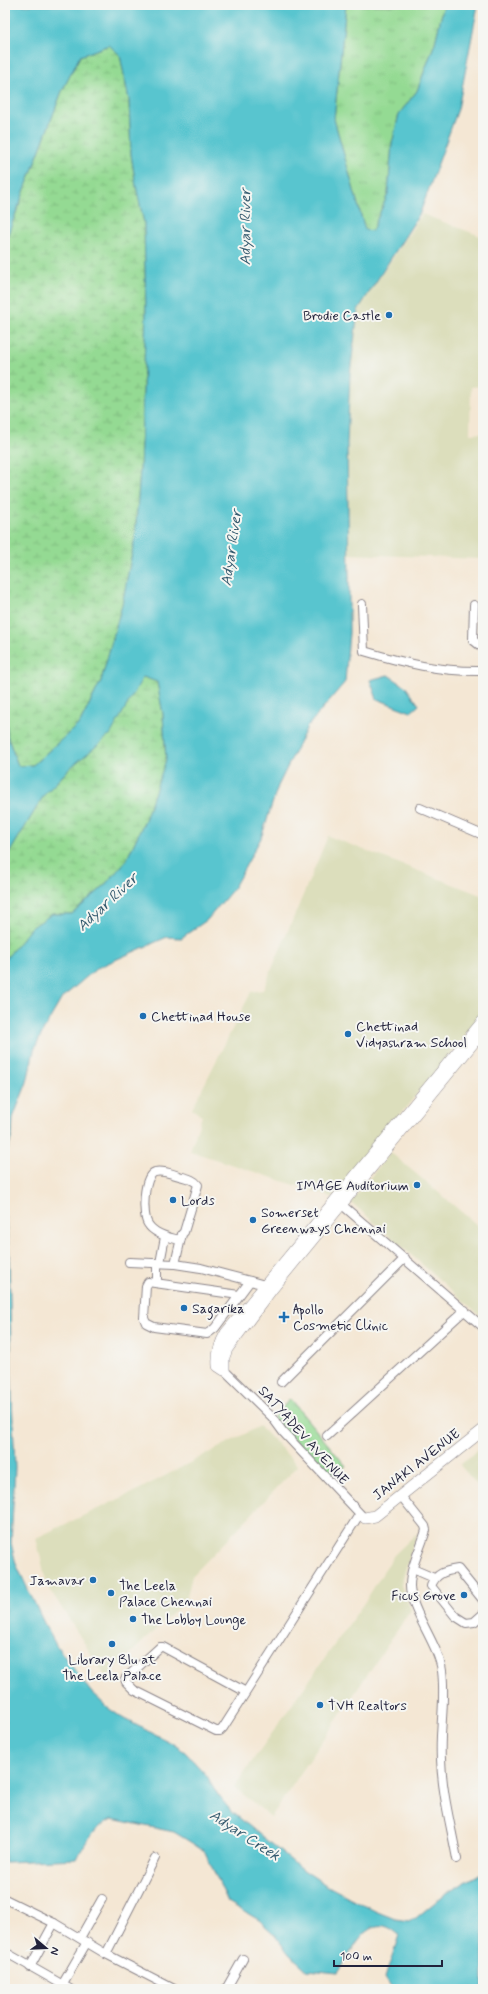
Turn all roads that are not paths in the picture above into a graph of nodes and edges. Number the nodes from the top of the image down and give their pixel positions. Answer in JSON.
{"nodes":[{"id":1,"x":362,"y":604,"type":"dead end"},
{"id":2,"x":474,"y":605,"type":"dead end"},
{"id":3,"x":483,"y":648,"type":"edge"},
{"id":4,"x":483,"y":671,"type":"edge"},
{"id":5,"x":420,"y":808,"type":"dead end"},
{"id":6,"x":483,"y":835,"type":"edge"},
{"id":7,"x":483,"y":1021,"type":"edge"},
{"id":8,"x":481,"y":1038,"type":"edge"},
{"id":9,"x":420,"y":1103,"type":"junction"},
{"id":10,"x":337,"y":1204,"type":"junction"},
{"id":11,"x":165,"y":1237,"type":"junction"},
{"id":12,"x":180,"y":1240,"type":"junction"},
{"id":13,"x":405,"y":1258,"type":"junction"},
{"id":14,"x":129,"y":1262,"type":"dead end"},
{"id":15,"x":158,"y":1263,"type":"junction"},
{"id":16,"x":175,"y":1264,"type":"junction"},
{"id":17,"x":250,"y":1281,"type":"junction"},
{"id":18,"x":157,"y":1283,"type":"junction"},
{"id":19,"x":268,"y":1287,"type":"junction"},
{"id":20,"x":239,"y":1295,"type":"junction"},
{"id":21,"x":465,"y":1310,"type":"junction"},
{"id":22,"x":483,"y":1327,"type":"edge"},
{"id":23,"x":207,"y":1334,"type":"junction"},
{"id":24,"x":221,"y":1342,"type":"junction"},
{"id":25,"x":224,"y":1370,"type":"junction"},
{"id":26,"x":281,"y":1382,"type":"dead end"},
{"id":27,"x":483,"y":1430,"type":"edge"},
{"id":28,"x":327,"y":1436,"type":"dead end"},
{"id":29,"x":401,"y":1496,"type":"junction"},
{"id":30,"x":362,"y":1516,"type":"junction"},
{"id":31,"x":413,"y":1569,"type":"junction"},
{"id":32,"x":434,"y":1578,"type":"junction"},
{"id":33,"x":483,"y":1600,"type":"edge"},
{"id":34,"x":483,"y":1614,"type":"edge"},
{"id":35,"x":246,"y":1692,"type":"junction"},
{"id":36,"x":155,"y":1858,"type":"dead end"},
{"id":37,"x":457,"y":1859,"type":"dead end"},
{"id":38,"x":5,"y":1899,"type":"edge"},
{"id":39,"x":102,"y":1899,"type":"dead end"},
{"id":40,"x":54,"y":1923,"type":"junction"},
{"id":41,"x":83,"y":1940,"type":"junction"},
{"id":42,"x":5,"y":1952,"type":"edge"},
{"id":43,"x":106,"y":1954,"type":"junction"},
{"id":44,"x":243,"y":1959,"type":"dead end"},
{"id":45,"x":30,"y":1967,"type":"junction"},
{"id":46,"x":66,"y":1987,"type":"edge"},
{"id":47,"x":174,"y":1989,"type":"edge"},
{"id":48,"x":226,"y":1989,"type":"edge"}],
"edges":[{"from":1,"to":4,"type":"street"},
{"from":2,"to":3,"type":"street"},
{"from":5,"to":6,"type":"street"},
{"from":7,"to":9,"type":"street"},
{"from":8,"to":9,"type":"street"},
{"from":9,"to":10,"type":"street"},
{"from":10,"to":13,"type":"street"},
{"from":10,"to":19,"type":"street"},
{"from":11,"to":12,"type":"street"},
{"from":11,"to":12,"type":"street"},
{"from":11,"to":15,"type":"street"},
{"from":12,"to":16,"type":"street"},
{"from":13,"to":21,"type":"street"},
{"from":13,"to":26,"type":"street"},
{"from":14,"to":15,"type":"street"},
{"from":15,"to":16,"type":"street"},
{"from":15,"to":18,"type":"street"},
{"from":16,"to":17,"type":"street"},
{"from":17,"to":19,"type":"street"},
{"from":17,"to":20,"type":"street"},
{"from":18,"to":20,"type":"street"},
{"from":18,"to":23,"type":"street"},
{"from":19,"to":24,"type":"street"},
{"from":19,"to":25,"type":"street"},
{"from":20,"to":23,"type":"street"},
{"from":21,"to":22,"type":"street"},
{"from":21,"to":28,"type":"street"},
{"from":23,"to":24,"type":"street"},
{"from":24,"to":25,"type":"street"},
{"from":25,"to":30,"type":"street","name":"SATYADEV AVENUE"},
{"from":27,"to":29,"type":"street","name":"JANAKI AVENUE"},
{"from":29,"to":30,"type":"street","name":"JANAKI AVENUE"},
{"from":29,"to":31,"type":"street"},
{"from":30,"to":35,"type":"street"},
{"from":31,"to":32,"type":"street"},
{"from":31,"to":37,"type":"street"},
{"from":32,"to":33,"type":"street"},
{"from":32,"to":34,"type":"street"},
{"from":35,"to":35,"type":"street"},
{"from":36,"to":43,"type":"street"},
{"from":38,"to":40,"type":"street"},
{"from":39,"to":41,"type":"street"},
{"from":40,"to":41,"type":"street"},
{"from":40,"to":45,"type":"street"},
{"from":41,"to":43,"type":"street"},
{"from":41,"to":46,"type":"street"},
{"from":42,"to":45,"type":"street"},
{"from":43,"to":47,"type":"street"},
{"from":44,"to":48,"type":"street"},
{"from":45,"to":46,"type":"street"}]}
